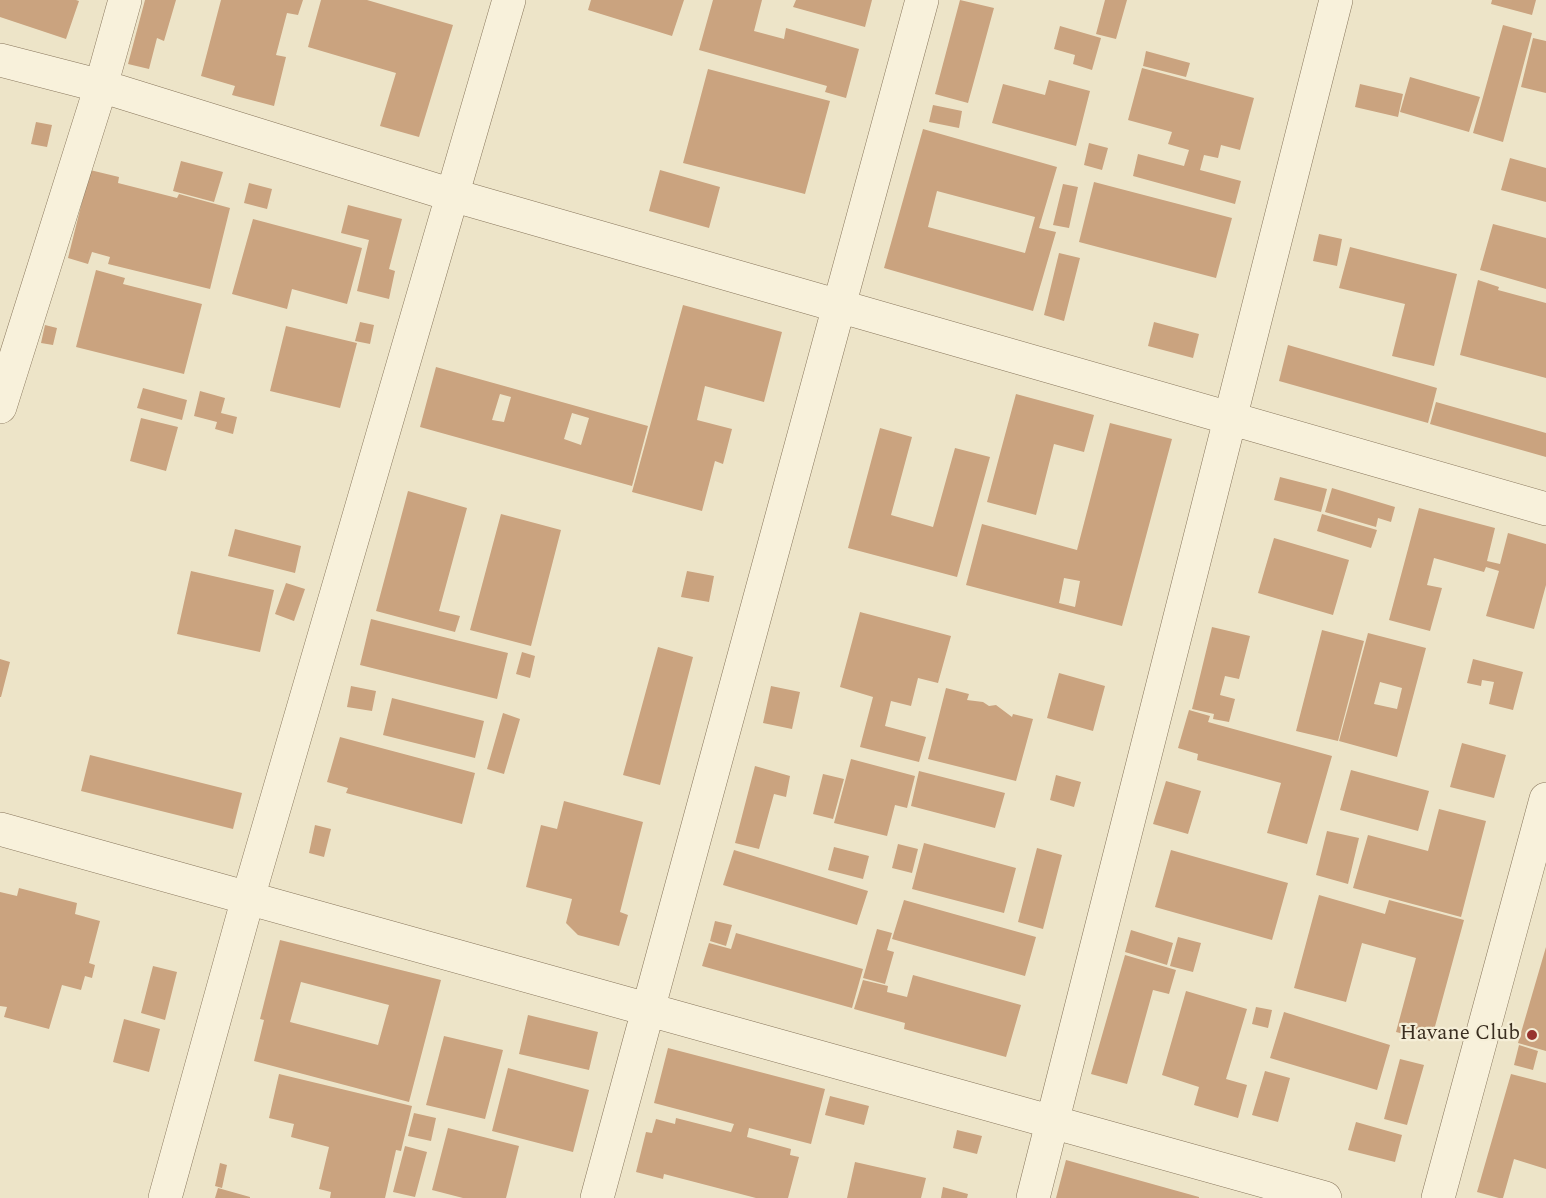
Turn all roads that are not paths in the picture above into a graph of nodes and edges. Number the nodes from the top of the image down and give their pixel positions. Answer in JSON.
{"nodes":[{"id":1,"x":125,"y":0,"type":"edge"},
{"id":2,"x":509,"y":0,"type":"edge"},
{"id":3,"x":922,"y":0,"type":"edge"},
{"id":4,"x":1336,"y":0,"type":"edge"},
{"id":5,"x":0,"y":60,"type":"edge"},
{"id":6,"x":101,"y":86,"type":"junction"},
{"id":7,"x":452,"y":195,"type":"junction"},
{"id":8,"x":840,"y":306,"type":"junction"},
{"id":9,"x":0,"y":407,"type":"edge"},
{"id":10,"x":1230,"y":420,"type":"junction"},
{"id":11,"x":1546,"y":509,"type":"edge"},
{"id":12,"x":1546,"y":799,"type":"edge"},
{"id":13,"x":0,"y":829,"type":"edge"},
{"id":14,"x":248,"y":898,"type":"junction"},
{"id":15,"x":648,"y":1009,"type":"junction"},
{"id":16,"x":1052,"y":1122,"type":"junction"},
{"id":17,"x":165,"y":1198,"type":"edge"},
{"id":18,"x":597,"y":1198,"type":"edge"},
{"id":19,"x":1033,"y":1198,"type":"edge"},
{"id":20,"x":1325,"y":1198,"type":"edge"},
{"id":21,"x":1438,"y":1198,"type":"edge"}],
"edges":[{"from":1,"to":6,"type":"street"},
{"from":2,"to":7,"type":"street"},
{"from":3,"to":8,"type":"street"},
{"from":4,"to":10,"type":"street"},
{"from":5,"to":6,"type":"street"},
{"from":6,"to":7,"type":"street"},
{"from":6,"to":9,"type":"street"},
{"from":7,"to":8,"type":"street"},
{"from":7,"to":14,"type":"street"},
{"from":8,"to":10,"type":"street"},
{"from":8,"to":15,"type":"street"},
{"from":10,"to":11,"type":"street"},
{"from":10,"to":16,"type":"street"},
{"from":12,"to":21,"type":"street"},
{"from":13,"to":14,"type":"street"},
{"from":14,"to":15,"type":"street"},
{"from":14,"to":17,"type":"street"},
{"from":15,"to":16,"type":"street"},
{"from":15,"to":18,"type":"street"},
{"from":16,"to":19,"type":"street"},
{"from":16,"to":20,"type":"street"}]}
